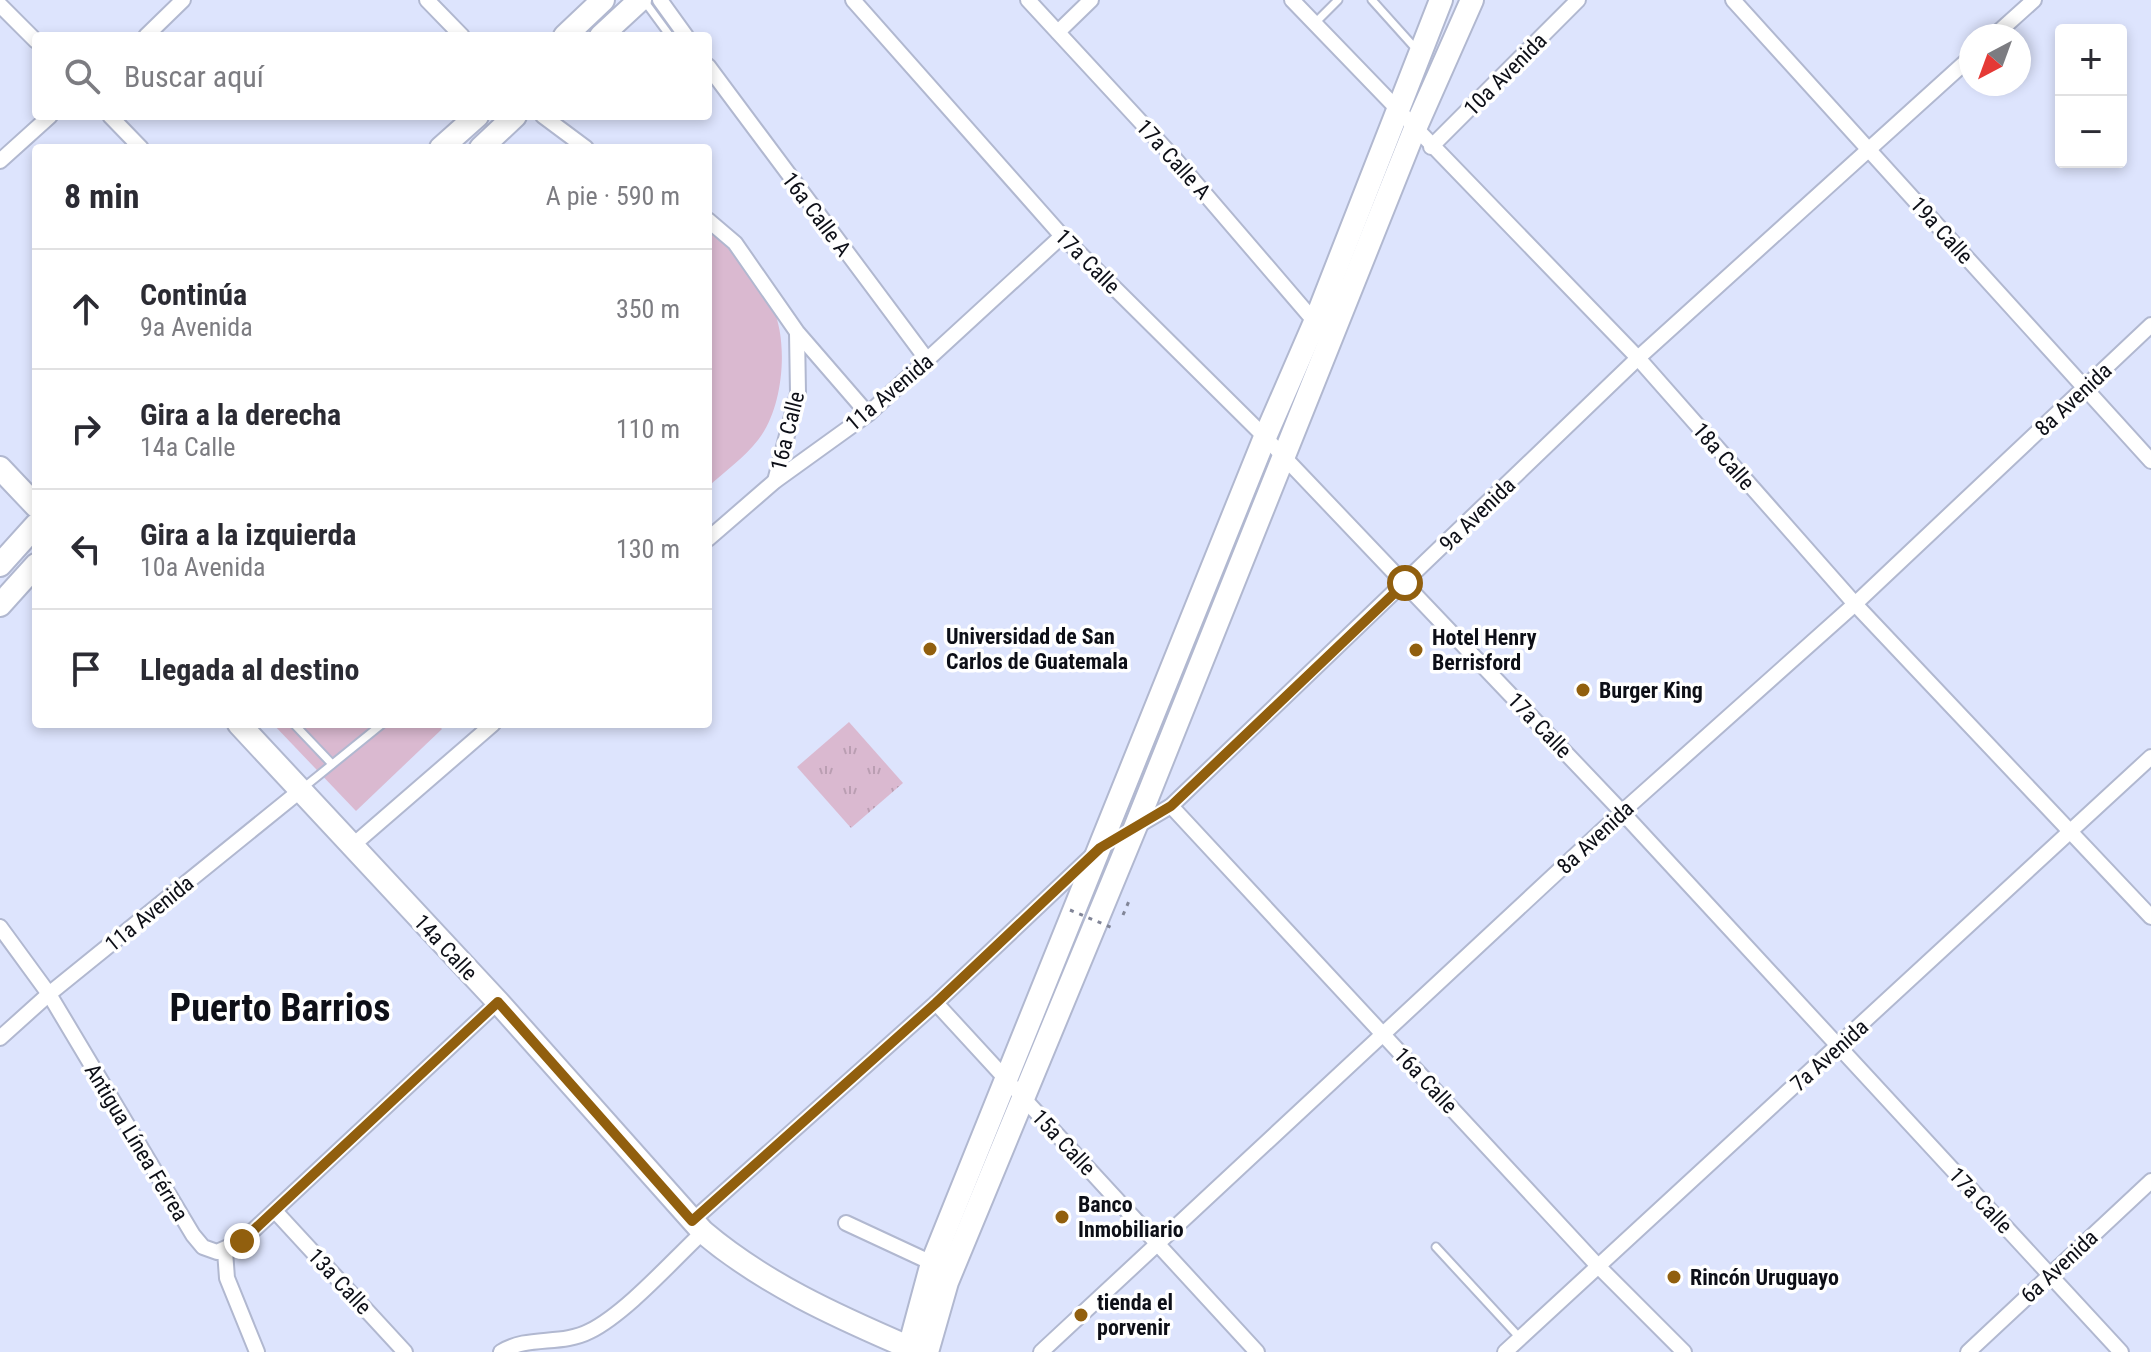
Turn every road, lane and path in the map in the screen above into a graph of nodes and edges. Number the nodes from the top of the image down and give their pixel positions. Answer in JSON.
{"nodes":[{"id":1,"x":183,"y":0,"type":"edge"},
{"id":2,"x":427,"y":0,"type":"edge"},
{"id":3,"x":603,"y":0,"type":"edge"},
{"id":4,"x":642,"y":0,"type":"edge"},
{"id":5,"x":660,"y":0,"type":"edge"},
{"id":6,"x":853,"y":0,"type":"edge"},
{"id":7,"x":1028,"y":0,"type":"edge"},
{"id":8,"x":1091,"y":0,"type":"edge"},
{"id":9,"x":1292,"y":0,"type":"edge"},
{"id":10,"x":1338,"y":0,"type":"edge"},
{"id":11,"x":1372,"y":0,"type":"edge"},
{"id":12,"x":1441,"y":0,"type":"edge"},
{"id":13,"x":1472,"y":0,"type":"edge"},
{"id":14,"x":1578,"y":0,"type":"edge"},
{"id":15,"x":1733,"y":0,"type":"edge"},
{"id":16,"x":2034,"y":0,"type":"edge"},
{"id":17,"x":0,"y":5,"type":"edge"},
{"id":18,"x":1314,"y":24,"type":"junction"},
{"id":19,"x":2007,"y":24,"type":"edge"},
{"id":20,"x":156,"y":32,"type":"edge"},
{"id":21,"x":458,"y":32,"type":"edge"},
{"id":22,"x":569,"y":32,"type":"edge"},
{"id":23,"x":606,"y":32,"type":"edge"},
{"id":24,"x":667,"y":32,"type":"edge"},
{"id":25,"x":683,"y":32,"type":"edge"},
{"id":26,"x":1058,"y":32,"type":"junction"},
{"id":27,"x":32,"y":37,"type":"edge"},
{"id":28,"x":1421,"y":53,"type":"junction"},
{"id":29,"x":1959,"y":68,"type":"edge"},
{"id":30,"x":712,"y":71,"type":"edge"},
{"id":31,"x":1398,"y":112,"type":"junction"},
{"id":32,"x":46,"y":120,"type":"edge"},
{"id":33,"x":114,"y":120,"type":"edge"},
{"id":34,"x":472,"y":120,"type":"edge"},
{"id":35,"x":511,"y":120,"type":"edge"},
{"id":36,"x":548,"y":120,"type":"edge"},
{"id":37,"x":1414,"y":131,"type":"junction"},
{"id":38,"x":137,"y":144,"type":"edge"},
{"id":39,"x":446,"y":144,"type":"edge"},
{"id":40,"x":485,"y":144,"type":"edge"},
{"id":41,"x":581,"y":144,"type":"edge"},
{"id":42,"x":1431,"y":147,"type":"junction"},
{"id":43,"x":1868,"y":150,"type":"junction"},
{"id":44,"x":0,"y":161,"type":"edge"},
{"id":45,"x":712,"y":223,"type":"edge"},
{"id":46,"x":1062,"y":236,"type":"junction"},
{"id":47,"x":1315,"y":322,"type":"junction"},
{"id":48,"x":2151,"y":325,"type":"edge"},
{"id":49,"x":797,"y":332,"type":"junction"},
{"id":50,"x":1638,"y":358,"type":"junction"},
{"id":51,"x":928,"y":361,"type":"junction"},
{"id":52,"x":2086,"y":388,"type":"junction"},
{"id":53,"x":868,"y":414,"type":"junction"},
{"id":54,"x":1265,"y":437,"type":"junction"},
{"id":55,"x":1283,"y":457,"type":"junction"},
{"id":56,"x":2151,"y":461,"type":"edge"},
{"id":57,"x":0,"y":468,"type":"edge"},
{"id":58,"x":775,"y":481,"type":"junction"},
{"id":59,"x":32,"y":502,"type":"edge"},
{"id":60,"x":32,"y":529,"type":"edge"},
{"id":61,"x":712,"y":536,"type":"edge"},
{"id":62,"x":0,"y":565,"type":"edge"},
{"id":63,"x":32,"y":569,"type":"edge"},
{"id":64,"x":1405,"y":583,"type":"junction"},
{"id":65,"x":1855,"y":604,"type":"junction"},
{"id":66,"x":0,"y":605,"type":"edge"},
{"id":67,"x":243,"y":728,"type":"edge"},
{"id":68,"x":298,"y":728,"type":"edge"},
{"id":69,"x":377,"y":728,"type":"edge"},
{"id":70,"x":488,"y":728,"type":"edge"},
{"id":71,"x":2151,"y":757,"type":"edge"},
{"id":72,"x":332,"y":764,"type":"junction"},
{"id":73,"x":301,"y":790,"type":"junction"},
{"id":74,"x":1171,"y":806,"type":"junction"},
{"id":75,"x":1622,"y":812,"type":"junction"},
{"id":76,"x":1137,"y":823,"type":"junction"},
{"id":77,"x":2071,"y":834,"type":"junction"},
{"id":78,"x":352,"y":846,"type":"junction"},
{"id":79,"x":1100,"y":848,"type":"junction"},
{"id":80,"x":1070,"y":910,"type":"dead end"},
{"id":81,"x":2151,"y":917,"type":"edge"},
{"id":82,"x":0,"y":927,"type":"edge"},
{"id":83,"x":1115,"y":929,"type":"dead end"},
{"id":84,"x":49,"y":994,"type":"junction"},
{"id":85,"x":498,"y":1002,"type":"junction"},
{"id":86,"x":936,"y":1003,"type":"junction"},
{"id":87,"x":1383,"y":1034,"type":"junction"},
{"id":88,"x":0,"y":1038,"type":"edge"},
{"id":89,"x":1838,"y":1047,"type":"junction"},
{"id":90,"x":1007,"y":1079,"type":"junction"},
{"id":91,"x":1023,"y":1097,"type":"junction"},
{"id":92,"x":2151,"y":1181,"type":"edge"},
{"id":93,"x":275,"y":1211,"type":"junction"},
{"id":94,"x":846,"y":1223,"type":"dead end"},
{"id":95,"x":698,"y":1226,"type":"junction"},
{"id":96,"x":1159,"y":1243,"type":"junction"},
{"id":97,"x":1436,"y":1247,"type":"dead end"},
{"id":98,"x":225,"y":1251,"type":"junction"},
{"id":99,"x":932,"y":1263,"type":"junction"},
{"id":100,"x":1597,"y":1265,"type":"junction"},
{"id":101,"x":2050,"y":1275,"type":"junction"},
{"id":102,"x":1520,"y":1338,"type":"junction"},
{"id":103,"x":918,"y":1350,"type":"edge"},
{"id":104,"x":257,"y":1352,"type":"edge"},
{"id":105,"x":405,"y":1352,"type":"edge"},
{"id":106,"x":501,"y":1352,"type":"edge"},
{"id":107,"x":1041,"y":1352,"type":"edge"},
{"id":108,"x":1257,"y":1352,"type":"edge"},
{"id":109,"x":1505,"y":1352,"type":"edge"},
{"id":110,"x":1684,"y":1352,"type":"edge"},
{"id":111,"x":1968,"y":1352,"type":"edge"},
{"id":112,"x":2121,"y":1352,"type":"edge"}],
"edges":[{"from":1,"to":20,"type":"street"},
{"from":2,"to":21,"type":"street"},
{"from":3,"to":22,"type":"main road"},
{"from":4,"to":23,"type":"main road"},
{"from":4,"to":24,"type":"lane"},
{"from":5,"to":25,"type":"street"},
{"from":6,"to":46,"type":"street","name":"17a Calle"},
{"from":7,"to":26,"type":"street","name":"17a Calle A"},
{"from":8,"to":26,"type":"street"},
{"from":9,"to":18,"type":"street","name":"18a Calle"},
{"from":10,"to":18,"type":"lane"},
{"from":11,"to":28,"type":"lane"},
{"from":12,"to":28,"type":"main road"},
{"from":13,"to":37,"type":"main road"},
{"from":14,"to":42,"type":"street","name":"10a Avenida"},
{"from":15,"to":43,"type":"street","name":"19a Calle"},
{"from":16,"to":19,"type":"street"},
{"from":17,"to":27,"type":"street"},
{"from":18,"to":31,"type":"street","name":"18a Calle"},
{"from":26,"to":47,"type":"street","name":"17a Calle A"},
{"from":28,"to":31,"type":"main road"},
{"from":29,"to":43,"type":"street","name":"9a Avenida"},
{"from":30,"to":51,"type":"street","name":"16a Calle A"},
{"from":31,"to":37,"type":"street","name":"18a Calle"},
{"from":31,"to":47,"type":"main road"},
{"from":32,"to":44,"type":"street"},
{"from":33,"to":38,"type":"street"},
{"from":34,"to":39,"type":"main road"},
{"from":35,"to":40,"type":"main road"},
{"from":36,"to":41,"type":"street"},
{"from":37,"to":42,"type":"street","name":"18a Calle"},
{"from":37,"to":55,"type":"main road"},
{"from":42,"to":50,"type":"street","name":"18a Calle"},
{"from":43,"to":50,"type":"street","name":"9a Avenida"},
{"from":43,"to":52,"type":"street","name":"19a Calle"},
{"from":45,"to":49,"type":"street","name":"16a Calle"},
{"from":46,"to":51,"type":"street","name":"11a Avenida"},
{"from":46,"to":54,"type":"street","name":"17a Calle"},
{"from":47,"to":54,"type":"main road"},
{"from":48,"to":52,"type":"street","name":"8a Avenida"},
{"from":49,"to":53,"type":"street","name":"16a Calle"},
{"from":49,"to":58,"type":"street","name":"16a Calle"},
{"from":50,"to":64,"type":"street","name":"9a Avenida"},
{"from":50,"to":65,"type":"street","name":"18a Calle"},
{"from":51,"to":53,"type":"street","name":"11a Avenida"},
{"from":52,"to":56,"type":"street","name":"19a Calle"},
{"from":52,"to":65,"type":"street","name":"8a Avenida"},
{"from":53,"to":58,"type":"street","name":"11a Avenida"},
{"from":54,"to":55,"type":"street","name":"17a Calle"},
{"from":54,"to":79,"type":"main road"},
{"from":55,"to":64,"type":"street","name":"17a Calle"},
{"from":55,"to":76,"type":"main road"},
{"from":57,"to":59,"type":"main road"},
{"from":58,"to":61,"type":"street","name":"11a Avenida"},
{"from":60,"to":62,"type":"main road"},
{"from":63,"to":66,"type":"main road"},
{"from":64,"to":74,"type":"street","name":"9a Avenida"},
{"from":64,"to":75,"type":"street","name":"17a Calle"},
{"from":65,"to":75,"type":"street","name":"8a Avenida"},
{"from":65,"to":77,"type":"street","name":"18a Calle"},
{"from":67,"to":73,"type":"main road","name":"14a Calle"},
{"from":68,"to":72,"type":"lane"},
{"from":69,"to":72,"type":"lane"},
{"from":70,"to":78,"type":"street"},
{"from":71,"to":77,"type":"street","name":"7a Avenida"},
{"from":72,"to":73,"type":"lane"},
{"from":73,"to":78,"type":"main road","name":"14a Calle"},
{"from":73,"to":84,"type":"street","name":"11a Avenida"},
{"from":74,"to":76,"type":"street","name":"9a Avenida"},
{"from":74,"to":87,"type":"street","name":"16a Calle"},
{"from":75,"to":87,"type":"street","name":"8a Avenida"},
{"from":75,"to":89,"type":"street","name":"17a Calle"},
{"from":76,"to":79,"type":"street","name":"9a Avenida"},
{"from":76,"to":91,"type":"main road"},
{"from":77,"to":81,"type":"street","name":"18a Calle"},
{"from":77,"to":89,"type":"street","name":"7a Avenida"},
{"from":78,"to":85,"type":"main road","name":"14a Calle"},
{"from":79,"to":86,"type":"street","name":"9a Avenida"},
{"from":79,"to":90,"type":"main road"},
{"from":80,"to":83,"type":"path","bridge":true},
{"from":82,"to":84,"type":"street","name":"Antigua Línea Férrea"},
{"from":84,"to":88,"type":"street","name":"11a Avenida"},
{"from":84,"to":98,"type":"street","name":"Antigua Línea Férrea"},
{"from":85,"to":93,"type":"street"},
{"from":85,"to":95,"type":"main road","name":"14a Calle"},
{"from":86,"to":90,"type":"street","name":"15a Calle"},
{"from":86,"to":95,"type":"street","name":"9a Avenida"},
{"from":87,"to":96,"type":"street","name":"8a Avenida"},
{"from":87,"to":100,"type":"street","name":"16a Calle"},
{"from":89,"to":100,"type":"street","name":"7a Avenida"},
{"from":89,"to":101,"type":"street","name":"17a Calle"},
{"from":90,"to":91,"type":"street","name":"15a Calle"},
{"from":90,"to":99,"type":"main road"},
{"from":91,"to":96,"type":"street","name":"15a Calle"},
{"from":91,"to":103,"type":"main road"},
{"from":92,"to":101,"type":"street","name":"6a Avenida"},
{"from":93,"to":98,"type":"street"},
{"from":93,"to":105,"type":"street","name":"13a Calle"},
{"from":94,"to":99,"type":"street"},
{"from":95,"to":103,"type":"main road","name":"14a Calle"},
{"from":95,"to":106,"type":"street","name":"9a Avenida"},
{"from":96,"to":107,"type":"street","name":"8a Avenida"},
{"from":96,"to":108,"type":"street","name":"15a Calle"},
{"from":97,"to":102,"type":"lane"},
{"from":98,"to":104,"type":"street"},
{"from":99,"to":103,"type":"main road"},
{"from":100,"to":102,"type":"street","name":"7a Avenida"},
{"from":100,"to":110,"type":"street","name":"16a Calle"},
{"from":101,"to":111,"type":"street","name":"6a Avenida"},
{"from":101,"to":112,"type":"street","name":"17a Calle"},
{"from":102,"to":109,"type":"street","name":"7a Avenida"}]}
